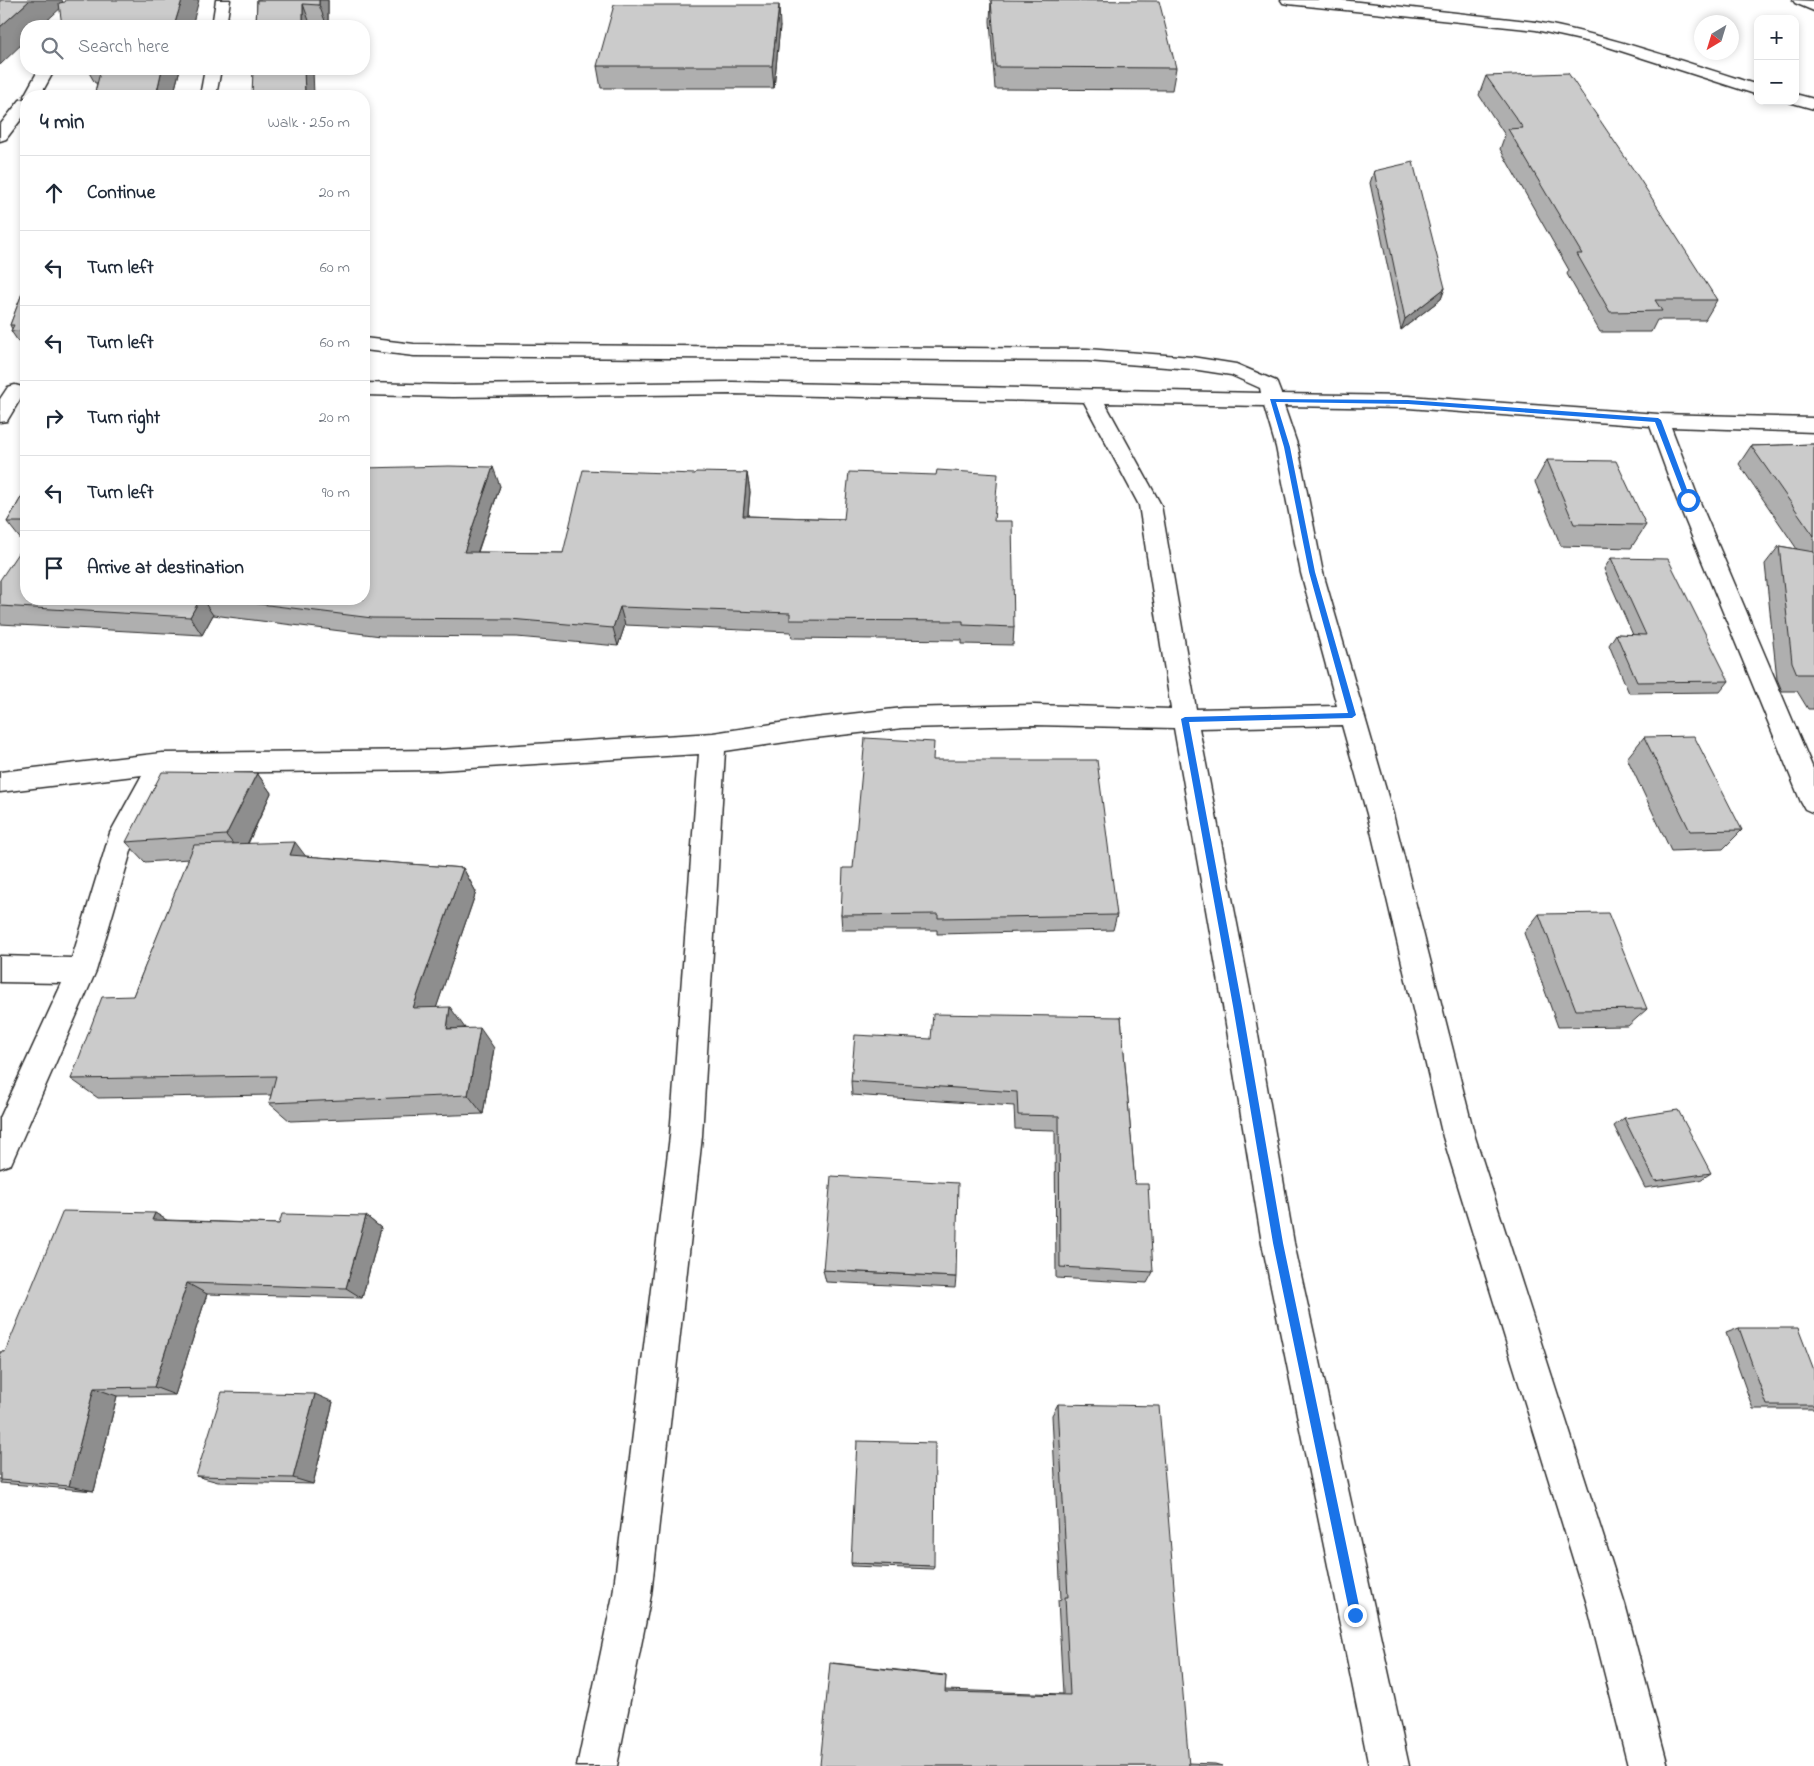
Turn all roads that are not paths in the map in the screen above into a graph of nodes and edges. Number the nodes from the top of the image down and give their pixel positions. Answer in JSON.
{"nodes":[{"id":1,"x":223,"y":0,"type":"edge"},
{"id":2,"x":1288,"y":0,"type":"edge"},
{"id":3,"x":1800,"y":0,"type":"edge"},
{"id":4,"x":1814,"y":7,"type":"edge"},
{"id":5,"x":220,"y":20,"type":"edge"},
{"id":6,"x":44,"y":75,"type":"edge"},
{"id":7,"x":212,"y":75,"type":"edge"},
{"id":8,"x":1754,"y":89,"type":"edge"},
{"id":9,"x":35,"y":90,"type":"edge"},
{"id":10,"x":209,"y":90,"type":"edge"},
{"id":11,"x":1799,"y":100,"type":"edge"},
{"id":12,"x":1814,"y":104,"type":"edge"},
{"id":13,"x":20,"y":111,"type":"edge"},
{"id":14,"x":0,"y":136,"type":"edge"},
{"id":15,"x":370,"y":345,"type":"edge"},
{"id":16,"x":370,"y":389,"type":"edge"},
{"id":17,"x":14,"y":390,"type":"edge"},
{"id":18,"x":1091,"y":396,"type":"junction"},
{"id":19,"x":1272,"y":400,"type":"junction"},
{"id":20,"x":0,"y":416,"type":"edge"},
{"id":21,"x":1658,"y":420,"type":"junction"},
{"id":22,"x":1814,"y":425,"type":"edge"},
{"id":23,"x":1352,"y":715,"type":"junction"},
{"id":24,"x":1185,"y":719,"type":"junction"},
{"id":25,"x":713,"y":743,"type":"junction"},
{"id":26,"x":162,"y":763,"type":"junction"},
{"id":27,"x":0,"y":782,"type":"edge"},
{"id":28,"x":1814,"y":802,"type":"edge"},
{"id":29,"x":0,"y":968,"type":"edge"},
{"id":30,"x":82,"y":971,"type":"junction"},
{"id":31,"x":0,"y":1153,"type":"edge"},
{"id":32,"x":597,"y":1766,"type":"edge"},
{"id":33,"x":1389,"y":1766,"type":"edge"},
{"id":34,"x":1648,"y":1766,"type":"edge"}],
"edges":[{"from":1,"to":5,"type":"street"},
{"from":2,"to":8,"type":"street"},
{"from":3,"to":4,"type":"street"},
{"from":6,"to":9,"type":"street"},
{"from":7,"to":10,"type":"street"},
{"from":11,"to":12,"type":"street"},
{"from":13,"to":14,"type":"street"},
{"from":15,"to":19,"type":"street"},
{"from":16,"to":18,"type":"street"},
{"from":17,"to":20,"type":"street"},
{"from":18,"to":19,"type":"street"},
{"from":18,"to":24,"type":"street"},
{"from":19,"to":21,"type":"street"},
{"from":19,"to":23,"type":"street"},
{"from":21,"to":22,"type":"street"},
{"from":21,"to":28,"type":"street"},
{"from":23,"to":24,"type":"street"},
{"from":23,"to":34,"type":"street"},
{"from":24,"to":25,"type":"street"},
{"from":24,"to":33,"type":"street"},
{"from":25,"to":26,"type":"street"},
{"from":25,"to":32,"type":"street"},
{"from":26,"to":27,"type":"street"},
{"from":26,"to":30,"type":"street"},
{"from":29,"to":30,"type":"street"},
{"from":30,"to":31,"type":"street"}]}
